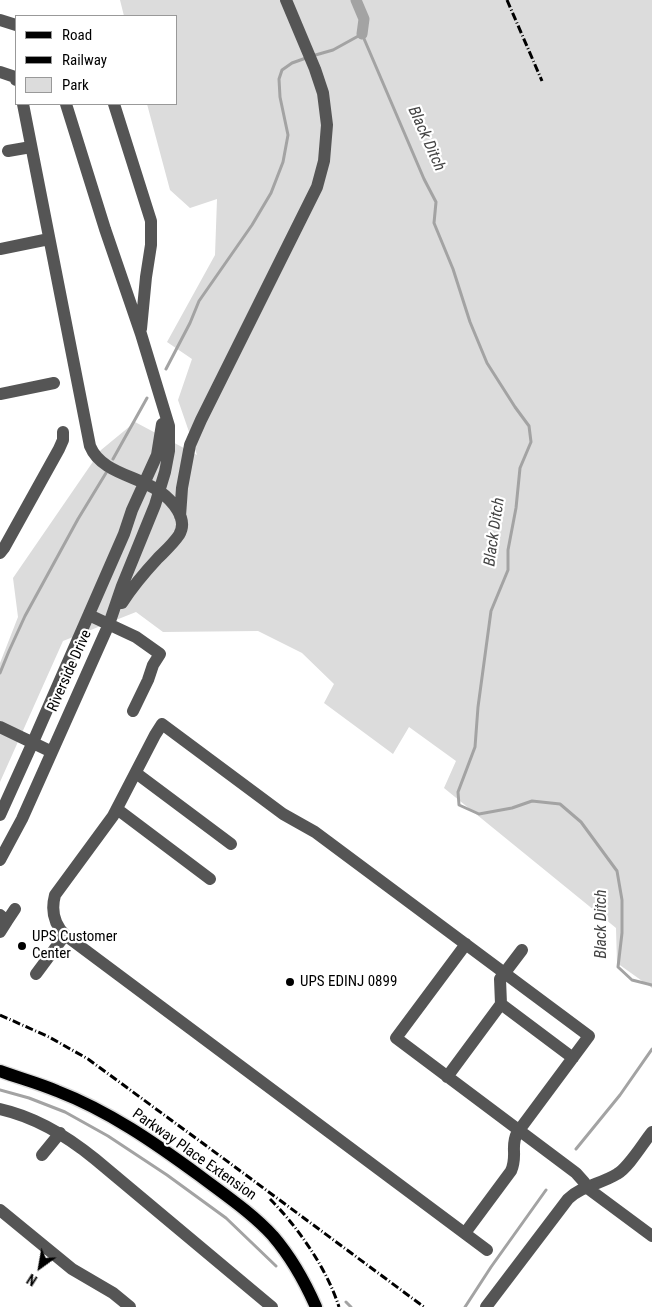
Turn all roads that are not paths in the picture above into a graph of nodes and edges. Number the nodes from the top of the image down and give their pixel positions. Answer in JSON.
{"nodes":[{"id":1,"x":286,"y":0,"type":"edge"},
{"id":2,"x":0,"y":20,"type":"edge"},
{"id":3,"x":15,"y":25,"type":"edge"},
{"id":4,"x":0,"y":72,"type":"edge"},
{"id":5,"x":15,"y":77,"type":"edge"},
{"id":6,"x":23,"y":105,"type":"edge"},
{"id":7,"x":66,"y":105,"type":"edge"},
{"id":8,"x":114,"y":105,"type":"edge"},
{"id":9,"x":32,"y":147,"type":"junction"},
{"id":10,"x":8,"y":151,"type":"dead end"},
{"id":11,"x":49,"y":239,"type":"junction"},
{"id":12,"x":0,"y":249,"type":"edge"},
{"id":13,"x":141,"y":334,"type":"junction"},
{"id":14,"x":54,"y":383,"type":"dead end"},
{"id":15,"x":0,"y":394,"type":"edge"},
{"id":16,"x":163,"y":407,"type":"junction"},
{"id":17,"x":63,"y":432,"type":"dead end"},
{"id":18,"x":126,"y":476,"type":"junction"},
{"id":19,"x":145,"y":484,"type":"junction"},
{"id":20,"x":159,"y":491,"type":"junction"},
{"id":21,"x":155,"y":505,"type":"junction"},
{"id":22,"x":132,"y":510,"type":"junction"},
{"id":23,"x":180,"y":516,"type":"junction"},
{"id":24,"x":124,"y":534,"type":"junction"},
{"id":25,"x":0,"y":553,"type":"edge"},
{"id":26,"x":89,"y":615,"type":"junction"},
{"id":27,"x":109,"y":624,"type":"junction"},
{"id":28,"x":133,"y":711,"type":"dead end"},
{"id":29,"x":0,"y":727,"type":"edge"},
{"id":30,"x":33,"y":742,"type":"junction"},
{"id":31,"x":52,"y":752,"type":"junction"},
{"id":32,"x":136,"y":773,"type":"junction"},
{"id":33,"x":117,"y":809,"type":"junction"},
{"id":34,"x":0,"y":815,"type":"edge"},
{"id":35,"x":231,"y":844,"type":"dead end"},
{"id":36,"x":0,"y":860,"type":"edge"},
{"id":37,"x":210,"y":879,"type":"dead end"},
{"id":38,"x":15,"y":909,"type":"dead end"},
{"id":39,"x":2,"y":923,"type":"edge"},
{"id":40,"x":65,"y":935,"type":"junction"},
{"id":41,"x":466,"y":944,"type":"junction"},
{"id":42,"x":522,"y":950,"type":"dead end"},
{"id":43,"x":504,"y":973,"type":"junction"},
{"id":44,"x":36,"y":974,"type":"dead end"},
{"id":45,"x":501,"y":1004,"type":"junction"},
{"id":46,"x":573,"y":1058,"type":"junction"},
{"id":47,"x":0,"y":1072,"type":"edge"},
{"id":48,"x":447,"y":1077,"type":"junction"},
{"id":49,"x":0,"y":1109,"type":"edge"},
{"id":50,"x":519,"y":1130,"type":"junction"},
{"id":51,"x":652,"y":1132,"type":"edge"},
{"id":52,"x":60,"y":1133,"type":"junction"},
{"id":53,"x":42,"y":1155,"type":"dead end"},
{"id":54,"x":586,"y":1187,"type":"junction"},
{"id":55,"x":0,"y":1210,"type":"edge"},
{"id":56,"x":465,"y":1233,"type":"junction"},
{"id":57,"x":652,"y":1236,"type":"edge"},
{"id":58,"x":487,"y":1250,"type":"dead end"},
{"id":59,"x":130,"y":1307,"type":"edge"},
{"id":60,"x":272,"y":1307,"type":"edge"},
{"id":61,"x":316,"y":1307,"type":"edge"},
{"id":62,"x":486,"y":1307,"type":"edge"}],
"edges":[{"from":1,"to":23,"type":"street"},
{"from":2,"to":3,"type":"street"},
{"from":4,"to":5,"type":"street"},
{"from":6,"to":9,"type":"street"},
{"from":7,"to":13,"type":"street","name":"Riverside Drive"},
{"from":8,"to":13,"type":"street"},
{"from":9,"to":10,"type":"street"},
{"from":9,"to":11,"type":"street"},
{"from":11,"to":12,"type":"street"},
{"from":11,"to":18,"type":"street"},
{"from":13,"to":16,"type":"street","name":"Riverside Drive"},
{"from":14,"to":15,"type":"street"},
{"from":16,"to":19,"type":"street","name":"Riverside Drive"},
{"from":16,"to":20,"type":"street","name":"Riverside Drive"},
{"from":17,"to":25,"type":"street"},
{"from":18,"to":19,"type":"street"},
{"from":18,"to":22,"type":"street"},
{"from":19,"to":20,"type":"street"},
{"from":19,"to":22,"type":"street","name":"Riverside Drive"},
{"from":20,"to":21,"type":"street","name":"Riverside Drive"},
{"from":20,"to":23,"type":"street"},
{"from":21,"to":23,"type":"street"},
{"from":21,"to":24,"type":"street"},
{"from":21,"to":27,"type":"street","name":"Riverside Drive"},
{"from":22,"to":24,"type":"street","name":"Riverside Drive"},
{"from":23,"to":27,"type":"street"},
{"from":24,"to":26,"type":"street","name":"Riverside Drive"},
{"from":26,"to":27,"type":"street"},
{"from":26,"to":30,"type":"street","name":"Riverside Drive"},
{"from":27,"to":28,"type":"street"},
{"from":27,"to":31,"type":"street","name":"Riverside Drive"},
{"from":29,"to":30,"type":"street"},
{"from":30,"to":31,"type":"street"},
{"from":30,"to":34,"type":"street","name":"Riverside Drive"},
{"from":31,"to":36,"type":"street","name":"Riverside Drive"},
{"from":32,"to":33,"type":"street"},
{"from":32,"to":35,"type":"street"},
{"from":32,"to":41,"type":"street"},
{"from":33,"to":37,"type":"street"},
{"from":33,"to":40,"type":"street"},
{"from":38,"to":39,"type":"street"},
{"from":40,"to":44,"type":"street"},
{"from":40,"to":56,"type":"street"},
{"from":41,"to":43,"type":"street"},
{"from":41,"to":48,"type":"street"},
{"from":42,"to":43,"type":"street"},
{"from":43,"to":45,"type":"street"},
{"from":43,"to":46,"type":"street"},
{"from":45,"to":46,"type":"street"},
{"from":45,"to":48,"type":"street"},
{"from":46,"to":50,"type":"street"},
{"from":47,"to":61,"type":"main road","name":"Parkway Place Extension"},
{"from":48,"to":50,"type":"street"},
{"from":49,"to":52,"type":"street"},
{"from":50,"to":54,"type":"street"},
{"from":50,"to":56,"type":"street"},
{"from":51,"to":54,"type":"street"},
{"from":52,"to":53,"type":"street"},
{"from":52,"to":60,"type":"street"},
{"from":54,"to":57,"type":"street"},
{"from":54,"to":62,"type":"street"},
{"from":55,"to":59,"type":"street"},
{"from":56,"to":58,"type":"street"}]}
